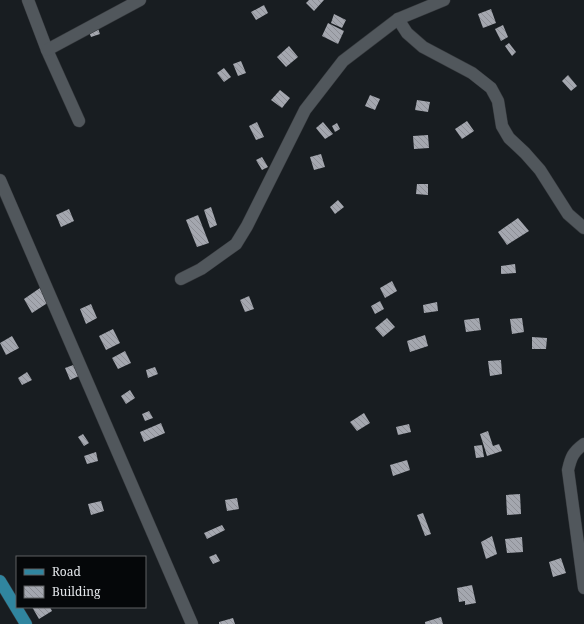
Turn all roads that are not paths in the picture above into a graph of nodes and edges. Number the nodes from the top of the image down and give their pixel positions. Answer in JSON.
{"nodes":[{"id":1,"x":28,"y":0,"type":"edge"},
{"id":2,"x":140,"y":0,"type":"edge"},
{"id":3,"x":444,"y":0,"type":"edge"},
{"id":4,"x":398,"y":19,"type":"junction"},
{"id":5,"x":47,"y":50,"type":"junction"},
{"id":6,"x":80,"y":121,"type":"dead end"},
{"id":7,"x":0,"y":180,"type":"edge"},
{"id":8,"x":584,"y":228,"type":"edge"},
{"id":9,"x":181,"y":279,"type":"dead end"},
{"id":10,"x":584,"y":444,"type":"edge"},
{"id":11,"x":0,"y":581,"type":"edge"},
{"id":12,"x":584,"y":588,"type":"edge"},
{"id":13,"x":16,"y":607,"type":"edge"},
{"id":14,"x":16,"y":608,"type":"edge"},
{"id":15,"x":26,"y":624,"type":"edge"},
{"id":16,"x":192,"y":624,"type":"edge"}],
"edges":[{"from":1,"to":5,"type":"street"},
{"from":2,"to":5,"type":"street"},
{"from":3,"to":4,"type":"street"},
{"from":4,"to":8,"type":"street"},
{"from":4,"to":9,"type":"street"},
{"from":5,"to":6,"type":"street"},
{"from":7,"to":16,"type":"street"},
{"from":10,"to":12,"type":"street"},
{"from":11,"to":13,"type":"main road"},
{"from":14,"to":15,"type":"main road"}]}
